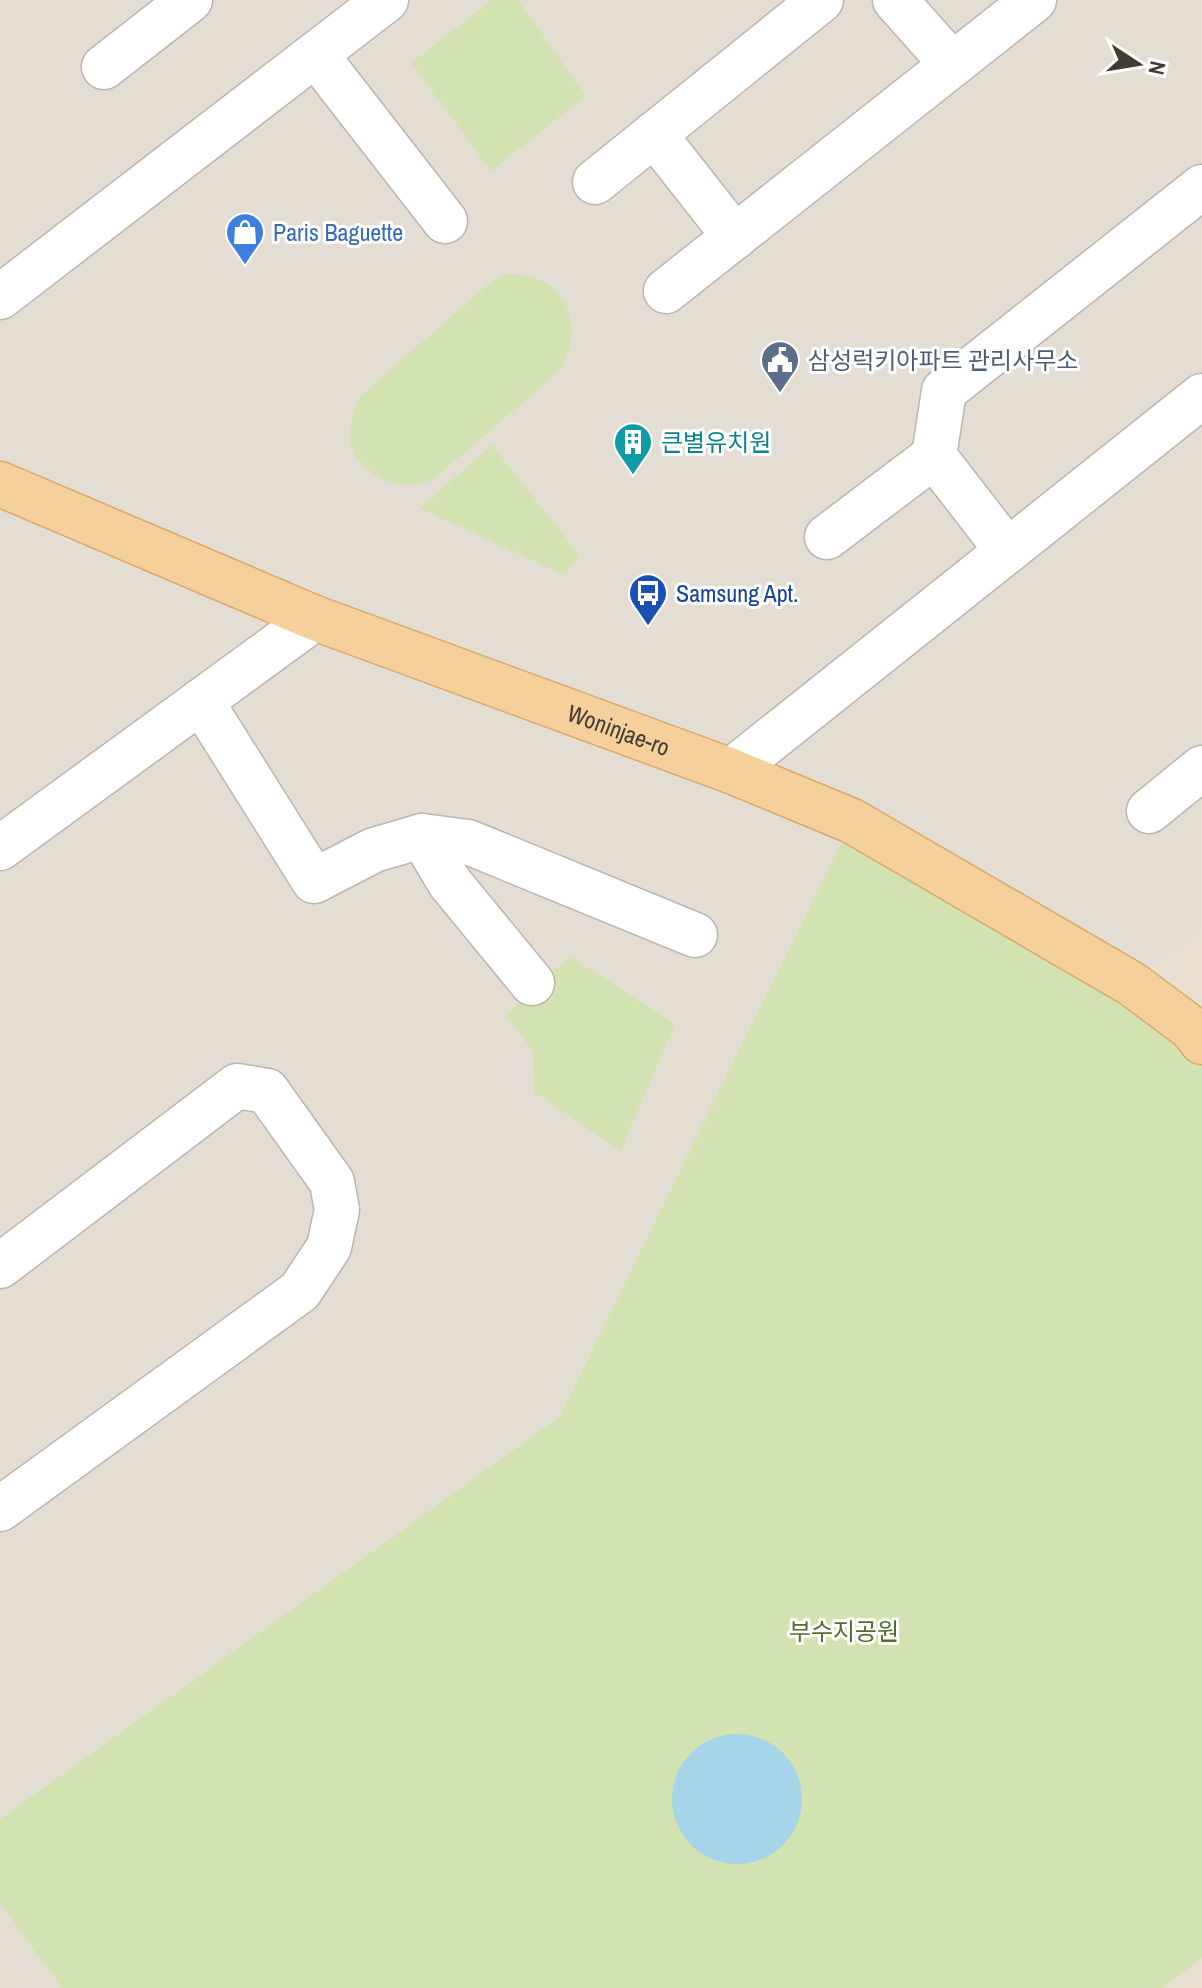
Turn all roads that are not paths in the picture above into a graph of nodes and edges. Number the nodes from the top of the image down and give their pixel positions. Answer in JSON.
{"nodes":[{"id":1,"x":190,"y":0,"type":"edge"},
{"id":2,"x":386,"y":0,"type":"edge"},
{"id":3,"x":821,"y":0,"type":"edge"},
{"id":4,"x":895,"y":0,"type":"edge"},
{"id":5,"x":1034,"y":0,"type":"edge"},
{"id":6,"x":316,"y":55,"type":"junction"},
{"id":7,"x":952,"y":64,"type":"junction"},
{"id":8,"x":104,"y":67,"type":"dead end"},
{"id":9,"x":654,"y":134,"type":"junction"},
{"id":10,"x":595,"y":182,"type":"dead end"},
{"id":11,"x":1202,"y":187,"type":"edge"},
{"id":12,"x":445,"y":221,"type":"dead end"},
{"id":13,"x":735,"y":237,"type":"junction"},
{"id":14,"x":666,"y":291,"type":"dead end"},
{"id":15,"x":0,"y":297,"type":"edge"},
{"id":16,"x":1202,"y":396,"type":"edge"},
{"id":17,"x":934,"y":456,"type":"junction"},
{"id":18,"x":0,"y":484,"type":"edge"},
{"id":19,"x":827,"y":537,"type":"dead end"},
{"id":20,"x":1006,"y":549,"type":"junction"},
{"id":21,"x":315,"y":618,"type":"junction"},
{"id":22,"x":201,"y":701,"type":"junction"},
{"id":23,"x":1202,"y":768,"type":"edge"},
{"id":24,"x":731,"y":771,"type":"junction"},
{"id":25,"x":1149,"y":811,"type":"dead end"},
{"id":26,"x":422,"y":836,"type":"junction"},
{"id":27,"x":0,"y":848,"type":"edge"},
{"id":28,"x":695,"y":935,"type":"dead end"},
{"id":29,"x":532,"y":983,"type":"dead end"},
{"id":30,"x":1202,"y":1042,"type":"edge"},
{"id":31,"x":0,"y":1266,"type":"edge"},
{"id":32,"x":0,"y":1509,"type":"edge"}],
"edges":[{"from":1,"to":8,"type":"lane"},
{"from":2,"to":6,"type":"lane"},
{"from":3,"to":9,"type":"lane"},
{"from":4,"to":7,"type":"lane"},
{"from":5,"to":7,"type":"lane"},
{"from":6,"to":12,"type":"lane"},
{"from":6,"to":15,"type":"lane"},
{"from":7,"to":13,"type":"lane"},
{"from":9,"to":10,"type":"lane"},
{"from":9,"to":13,"type":"lane"},
{"from":11,"to":17,"type":"lane"},
{"from":13,"to":14,"type":"lane"},
{"from":16,"to":20,"type":"lane"},
{"from":17,"to":19,"type":"lane"},
{"from":17,"to":20,"type":"lane"},
{"from":18,"to":21,"type":"main road","name":"Woninjae-ro"},
{"from":20,"to":24,"type":"lane"},
{"from":21,"to":22,"type":"lane"},
{"from":21,"to":24,"type":"main road","name":"Woninjae-ro"},
{"from":22,"to":26,"type":"lane"},
{"from":22,"to":27,"type":"lane"},
{"from":23,"to":25,"type":"lane"},
{"from":24,"to":30,"type":"main road","name":"Woninjae-ro"},
{"from":26,"to":28,"type":"lane"},
{"from":26,"to":29,"type":"lane"},
{"from":31,"to":32,"type":"lane"}]}
